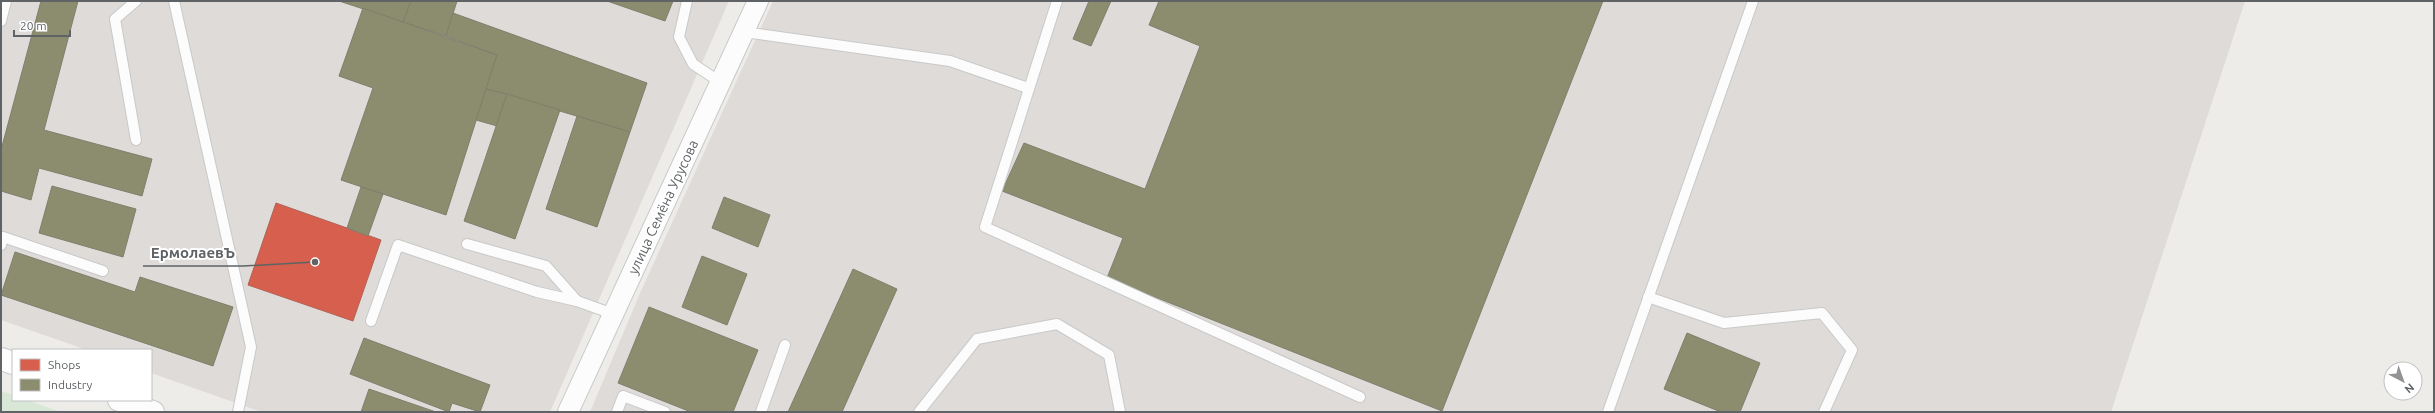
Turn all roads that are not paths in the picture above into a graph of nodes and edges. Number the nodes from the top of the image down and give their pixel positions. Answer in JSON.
{"nodes":[{"id":1,"x":6,"y":1,"type":"edge"},
{"id":2,"x":136,"y":1,"type":"edge"},
{"id":3,"x":687,"y":1,"type":"edge"},
{"id":4,"x":758,"y":1,"type":"edge"},
{"id":5,"x":1057,"y":1,"type":"edge"},
{"id":6,"x":1753,"y":1,"type":"edge"},
{"id":7,"x":172,"y":2,"type":"edge"},
{"id":8,"x":1,"y":21,"type":"edge"},
{"id":9,"x":744,"y":32,"type":"junction"},
{"id":10,"x":720,"y":82,"type":"junction"},
{"id":11,"x":1028,"y":88,"type":"junction"},
{"id":12,"x":136,"y":140,"type":"dead end"},
{"id":13,"x":467,"y":244,"type":"dead end"},
{"id":14,"x":1,"y":245,"type":"edge"},
{"id":15,"x":103,"y":271,"type":"dead end"},
{"id":16,"x":1648,"y":297,"type":"junction"},
{"id":17,"x":577,"y":300,"type":"junction"},
{"id":18,"x":613,"y":314,"type":"junction"},
{"id":19,"x":371,"y":321,"type":"dead end"},
{"id":20,"x":785,"y":345,"type":"dead end"},
{"id":21,"x":1,"y":359,"type":"edge"},
{"id":22,"x":12,"y":363,"type":"edge"},
{"id":23,"x":1360,"y":397,"type":"dead end"},
{"id":24,"x":122,"y":401,"type":"edge"},
{"id":25,"x":154,"y":412,"type":"edge"},
{"id":26,"x":238,"y":412,"type":"edge"},
{"id":27,"x":568,"y":412,"type":"edge"},
{"id":28,"x":617,"y":412,"type":"edge"},
{"id":29,"x":665,"y":412,"type":"edge"},
{"id":30,"x":761,"y":412,"type":"edge"},
{"id":31,"x":919,"y":412,"type":"edge"},
{"id":32,"x":1120,"y":412,"type":"edge"},
{"id":33,"x":1608,"y":412,"type":"edge"},
{"id":34,"x":1824,"y":412,"type":"edge"}],
"edges":[{"from":1,"to":8,"type":"lane"},
{"from":2,"to":12,"type":"lane"},
{"from":3,"to":10,"type":"lane"},
{"from":4,"to":9,"type":"street","name":"улица Семёна Урусова"},
{"from":5,"to":11,"type":"lane"},
{"from":6,"to":16,"type":"lane"},
{"from":7,"to":26,"type":"lane"},
{"from":9,"to":10,"type":"street","name":"улица Семёна Урусова"},
{"from":9,"to":11,"type":"lane"},
{"from":10,"to":18,"type":"street","name":"улица Семёна Урусова"},
{"from":11,"to":23,"type":"lane"},
{"from":13,"to":17,"type":"lane"},
{"from":14,"to":15,"type":"lane"},
{"from":16,"to":33,"type":"lane"},
{"from":16,"to":34,"type":"lane"},
{"from":17,"to":18,"type":"lane"},
{"from":17,"to":19,"type":"lane"},
{"from":18,"to":27,"type":"street","name":"улица Семёна Урусова"},
{"from":20,"to":30,"type":"lane"},
{"from":21,"to":22,"type":"street"},
{"from":24,"to":25,"type":"street"},
{"from":28,"to":29,"type":"lane"},
{"from":31,"to":32,"type":"lane"}]}
